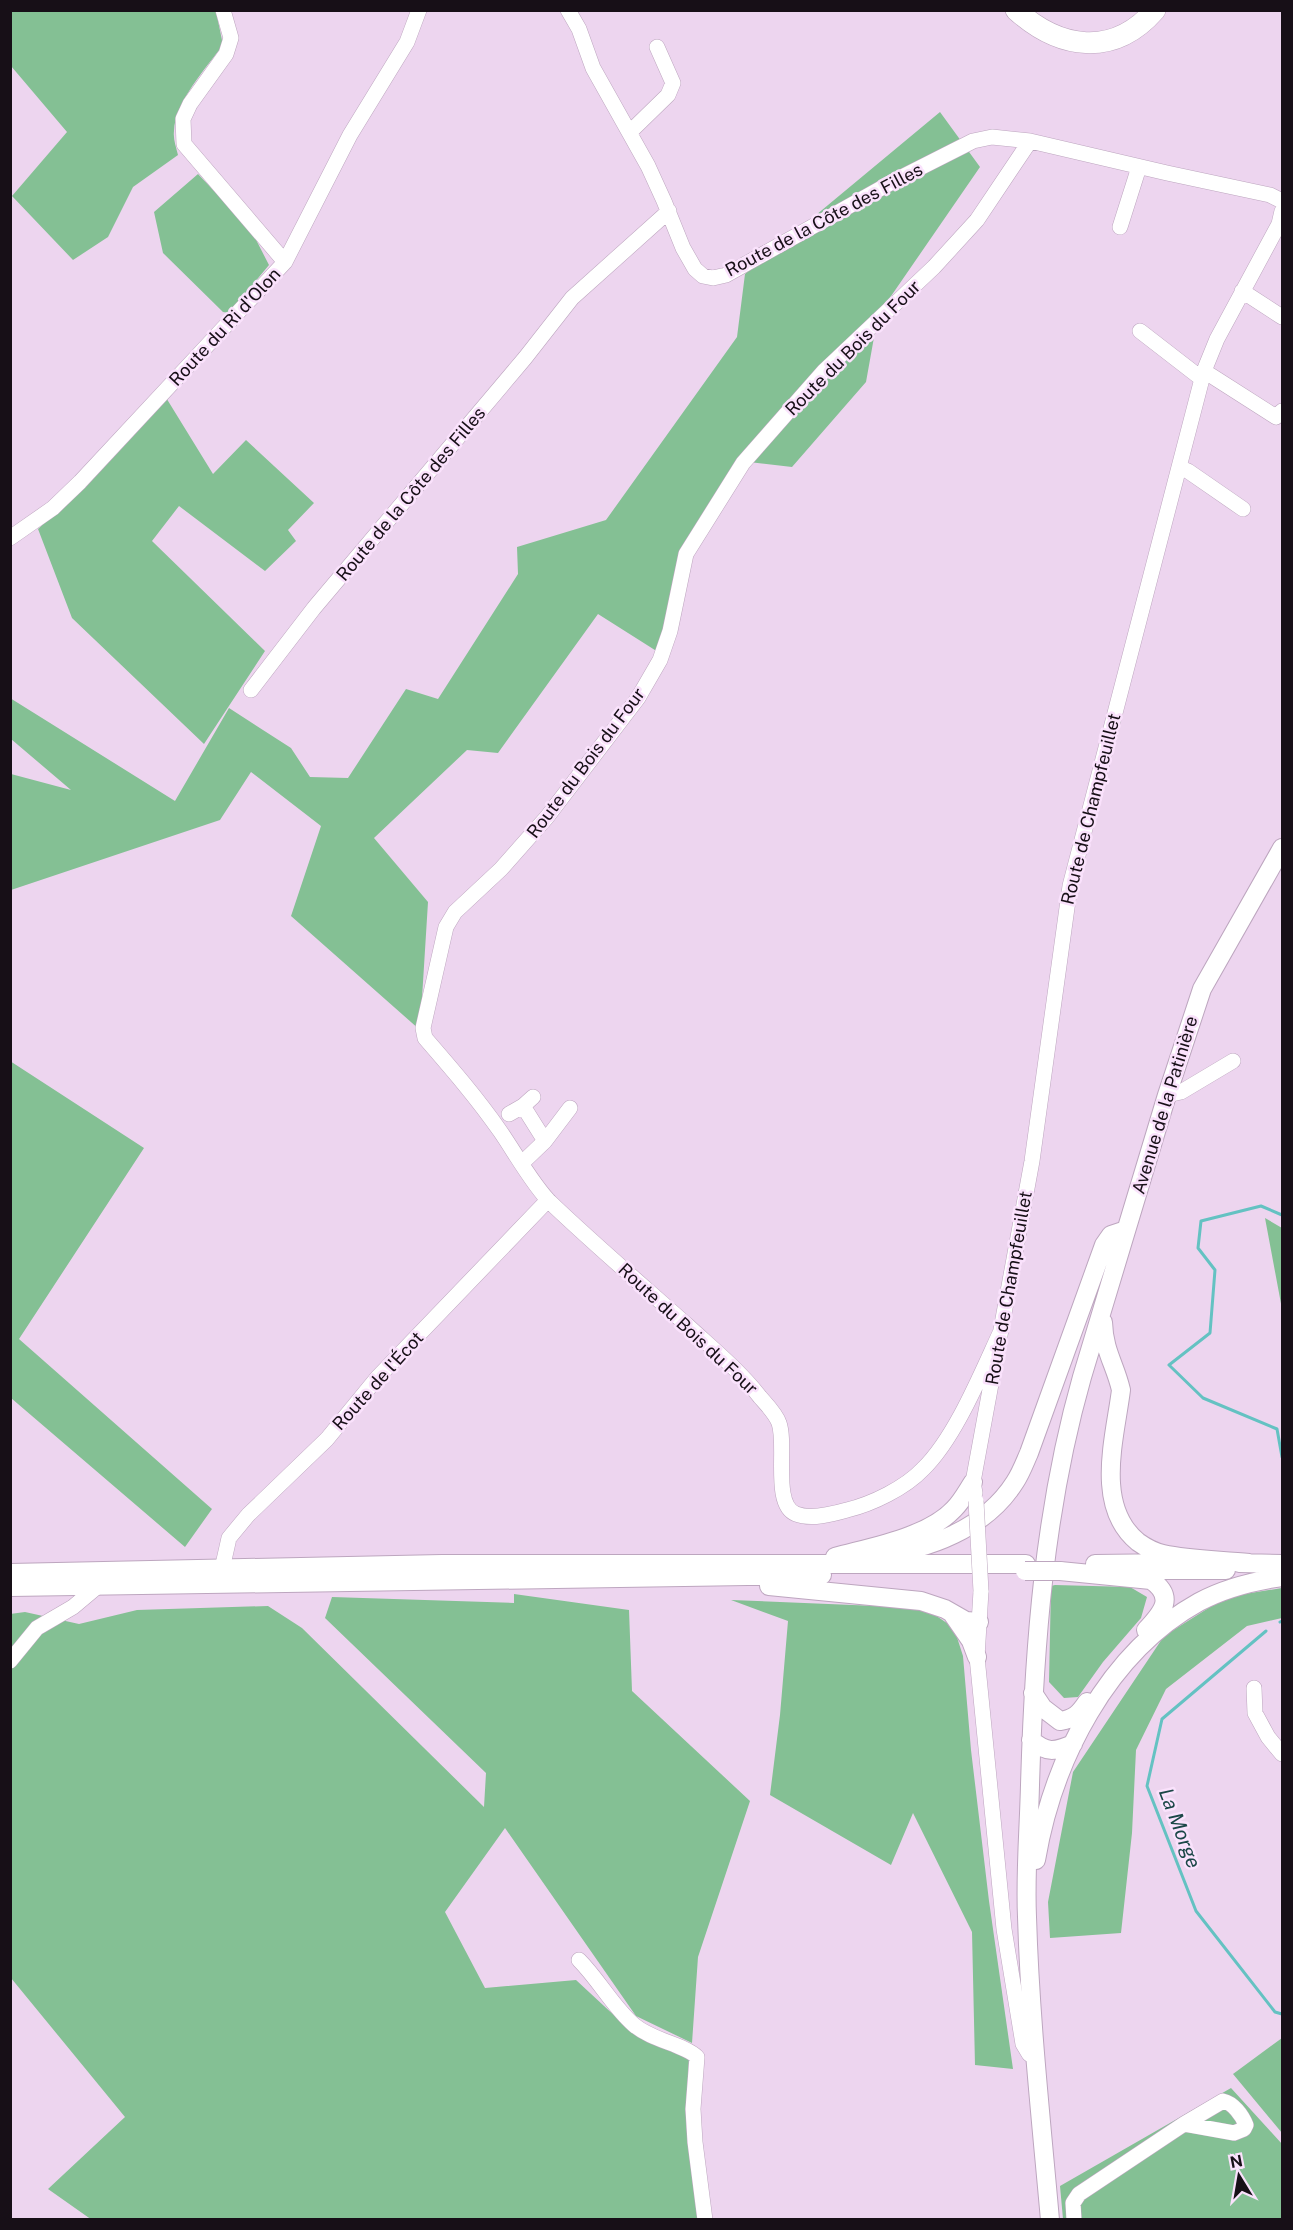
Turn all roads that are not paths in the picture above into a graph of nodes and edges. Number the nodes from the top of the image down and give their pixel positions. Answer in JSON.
{"nodes":[{"id":1,"x":223,"y":10,"type":"edge"},
{"id":2,"x":419,"y":10,"type":"edge"},
{"id":3,"x":568,"y":10,"type":"edge"},
{"id":4,"x":1016,"y":10,"type":"edge"},
{"id":5,"x":1036,"y":10,"type":"edge"},
{"id":6,"x":1145,"y":10,"type":"edge"},
{"id":7,"x":1155,"y":10,"type":"edge"},
{"id":8,"x":657,"y":47,"type":"dead end"},
{"id":9,"x":630,"y":132,"type":"junction"},
{"id":10,"x":1030,"y":141,"type":"junction"},
{"id":11,"x":1139,"y":167,"type":"junction"},
{"id":12,"x":1282,"y":201,"type":"edge"},
{"id":13,"x":1282,"y":211,"type":"edge"},
{"id":14,"x":669,"y":212,"type":"junction"},
{"id":15,"x":1120,"y":227,"type":"dead end"},
{"id":16,"x":285,"y":262,"type":"junction"},
{"id":17,"x":1242,"y":291,"type":"junction"},
{"id":18,"x":1282,"y":316,"type":"edge"},
{"id":19,"x":1140,"y":332,"type":"dead end"},
{"id":20,"x":1203,"y":375,"type":"junction"},
{"id":21,"x":1282,"y":411,"type":"edge"},
{"id":22,"x":1179,"y":467,"type":"junction"},
{"id":23,"x":1243,"y":509,"type":"dead end"},
{"id":24,"x":10,"y":538,"type":"edge"},
{"id":25,"x":251,"y":690,"type":"dead end"},
{"id":26,"x":1282,"y":848,"type":"edge"},
{"id":27,"x":1233,"y":1061,"type":"dead end"},
{"id":28,"x":1167,"y":1095,"type":"junction"},
{"id":29,"x":522,"y":1106,"type":"dead end"},
{"id":30,"x":570,"y":1108,"type":"dead end"},
{"id":31,"x":545,"y":1141,"type":"junction"},
{"id":32,"x":522,"y":1163,"type":"junction"},
{"id":33,"x":548,"y":1200,"type":"junction"},
{"id":34,"x":1126,"y":1230,"type":"junction"},
{"id":35,"x":1102,"y":1308,"type":"junction"},
{"id":36,"x":1000,"y":1333,"type":"junction"},
{"id":37,"x":1082,"y":1377,"type":"junction"},
{"id":38,"x":1118,"y":1379,"type":"junction"},
{"id":39,"x":973,"y":1482,"type":"junction"},
{"id":40,"x":830,"y":1559,"type":"junction"},
{"id":41,"x":793,"y":1563,"type":"junction"},
{"id":42,"x":1249,"y":1563,"type":"junction"},
{"id":43,"x":1055,"y":1564,"type":"junction"},
{"id":44,"x":1282,"y":1564,"type":"edge"},
{"id":45,"x":1025,"y":1567,"type":"junction"},
{"id":46,"x":222,"y":1569,"type":"junction"},
{"id":47,"x":1282,"y":1570,"type":"edge"},
{"id":48,"x":10,"y":1573,"type":"edge"},
{"id":49,"x":1282,"y":1577,"type":"edge"},
{"id":50,"x":659,"y":1578,"type":"junction"},
{"id":51,"x":98,"y":1586,"type":"junction"},
{"id":52,"x":10,"y":1587,"type":"edge"},
{"id":53,"x":951,"y":1613,"type":"junction"},
{"id":54,"x":979,"y":1622,"type":"junction"},
{"id":55,"x":977,"y":1657,"type":"junction"},
{"id":56,"x":10,"y":1661,"type":"edge"},
{"id":57,"x":1254,"y":1688,"type":"dead end"},
{"id":58,"x":1033,"y":1693,"type":"junction"},
{"id":59,"x":1031,"y":1740,"type":"junction"},
{"id":60,"x":1073,"y":1744,"type":"junction"},
{"id":61,"x":1282,"y":1754,"type":"edge"},
{"id":62,"x":1026,"y":1915,"type":"junction"},
{"id":63,"x":579,"y":1960,"type":"dead end"},
{"id":64,"x":1036,"y":2054,"type":"junction"},
{"id":65,"x":1184,"y":2124,"type":"dead end"},
{"id":66,"x":705,"y":2220,"type":"edge"},
{"id":67,"x":1050,"y":2220,"type":"edge"},
{"id":68,"x":1074,"y":2220,"type":"edge"}],
"edges":[{"from":1,"to":16,"type":"street"},
{"from":2,"to":16,"type":"street","name":"Route du Ri d'Olon"},
{"from":3,"to":9,"type":"street"},
{"from":4,"to":7,"type":"highway"},
{"from":5,"to":6,"type":"highway"},
{"from":8,"to":9,"type":"street"},
{"from":9,"to":14,"type":"street"},
{"from":10,"to":11,"type":"street","name":"Route de la Côte des Filles"},
{"from":10,"to":14,"type":"street","name":"Route de la Côte des Filles"},
{"from":10,"to":32,"type":"street","name":"Route du Bois du Four"},
{"from":11,"to":12,"type":"street","name":"Route de la Côte des Filles"},
{"from":11,"to":15,"type":"street"},
{"from":13,"to":17,"type":"street","name":"Route de Champfeuillet"},
{"from":14,"to":25,"type":"street","name":"Route de la Côte des Filles"},
{"from":16,"to":24,"type":"street","name":"Route du Ri d'Olon"},
{"from":17,"to":18,"type":"street"},
{"from":17,"to":20,"type":"street","name":"Route de Champfeuillet"},
{"from":19,"to":20,"type":"street"},
{"from":20,"to":21,"type":"street"},
{"from":20,"to":22,"type":"street","name":"Route de Champfeuillet"},
{"from":22,"to":23,"type":"street"},
{"from":22,"to":36,"type":"street","name":"Route de Champfeuillet"},
{"from":26,"to":28,"type":"main road","name":"Avenue de la Patinière"},
{"from":27,"to":28,"type":"street"},
{"from":28,"to":34,"type":"main road","name":"Avenue de la Patinière"},
{"from":29,"to":31,"type":"street"},
{"from":30,"to":31,"type":"street"},
{"from":31,"to":32,"type":"street"},
{"from":32,"to":33,"type":"street","name":"Route du Bois du Four"},
{"from":33,"to":36,"type":"street","name":"Route du Bois du Four"},
{"from":33,"to":46,"type":"street","name":"Route de l'Écot"},
{"from":34,"to":35,"type":"main road","name":"Avenue de la Patinière"},
{"from":34,"to":40,"type":"main road"},
{"from":35,"to":37,"type":"main road","name":"Avenue de la Patinière"},
{"from":35,"to":38,"type":"main road"},
{"from":36,"to":39,"type":"street","name":"Route de Champfeuillet"},
{"from":37,"to":38,"type":"main road"},
{"from":37,"to":43,"type":"main road","name":"Avenue de la Patinière"},
{"from":38,"to":42,"type":"main road"},
{"from":39,"to":40,"type":"main road"},
{"from":39,"to":54,"type":"street","name":"Route de Champfeuillet","bridge":true},
{"from":40,"to":41,"type":"main road"},
{"from":41,"to":45,"type":"main road"},
{"from":41,"to":46,"type":"main road"},
{"from":42,"to":43,"type":"main road"},
{"from":42,"to":44,"type":"main road"},
{"from":43,"to":45,"type":"main road"},
{"from":43,"to":47,"type":"main road"},
{"from":43,"to":58,"type":"main road","name":"Avenue de la Patinière"},
{"from":43,"to":58,"type":"main road"},
{"from":45,"to":50,"type":"main road"},
{"from":46,"to":48,"type":"main road"},
{"from":49,"to":60,"type":"main road"},
{"from":50,"to":51,"type":"main road"},
{"from":50,"to":53,"type":"main road"},
{"from":51,"to":52,"type":"main road"},
{"from":51,"to":56,"type":"street"},
{"from":53,"to":54,"type":"main road"},
{"from":53,"to":55,"type":"main road"},
{"from":54,"to":55,"type":"street","name":"Route de Champfeuillet"},
{"from":55,"to":64,"type":"street","name":"Route de Champfeuillet"},
{"from":57,"to":61,"type":"street"},
{"from":58,"to":59,"type":"main road","name":"Avenue de la Patinière"},
{"from":59,"to":60,"type":"main road"},
{"from":59,"to":62,"type":"main road","name":"Avenue de la Patinière"},
{"from":60,"to":62,"type":"main road"},
{"from":62,"to":64,"type":"main road"},
{"from":63,"to":66,"type":"street"},
{"from":64,"to":67,"type":"main road"},
{"from":65,"to":68,"type":"street"}]}
